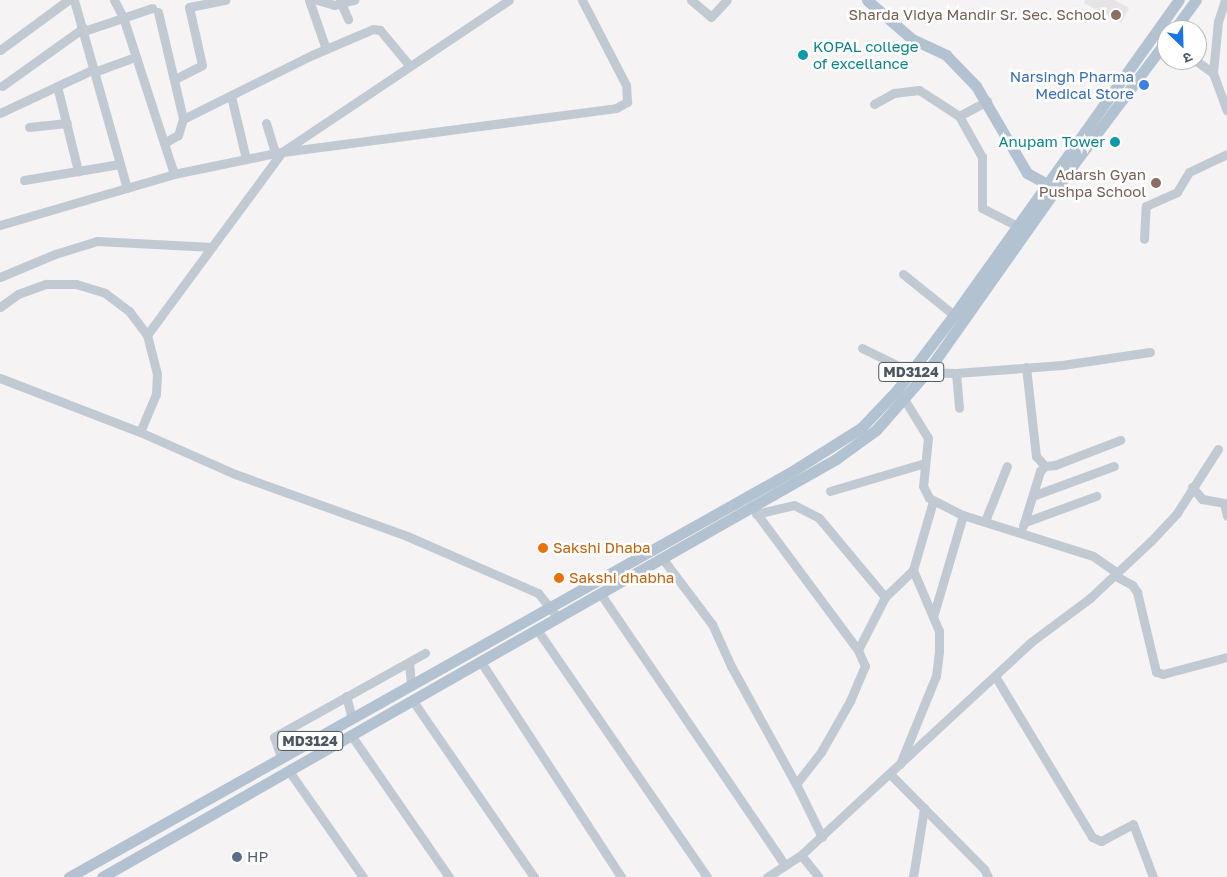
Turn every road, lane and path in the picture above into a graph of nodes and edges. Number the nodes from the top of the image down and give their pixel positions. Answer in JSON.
{"nodes":[{"id":1,"x":68,"y":0,"type":"edge"},
{"id":2,"x":74,"y":0,"type":"edge"},
{"id":3,"x":114,"y":0,"type":"edge"},
{"id":4,"x":225,"y":0,"type":"edge"},
{"id":5,"x":309,"y":0,"type":"edge"},
{"id":6,"x":317,"y":0,"type":"edge"},
{"id":7,"x":354,"y":0,"type":"edge"},
{"id":8,"x":509,"y":0,"type":"edge"},
{"id":9,"x":582,"y":0,"type":"edge"},
{"id":10,"x":691,"y":0,"type":"edge"},
{"id":11,"x":727,"y":0,"type":"edge"},
{"id":12,"x":867,"y":0,"type":"edge"},
{"id":13,"x":1179,"y":0,"type":"edge"},
{"id":14,"x":1196,"y":0,"type":"edge"},
{"id":15,"x":1226,"y":0,"type":"edge"},
{"id":16,"x":341,"y":2,"type":"edge"},
{"id":17,"x":123,"y":18,"type":"junction"},
{"id":18,"x":348,"y":19,"type":"dead end"},
{"id":19,"x":1181,"y":20,"type":"edge"},
{"id":20,"x":83,"y":30,"type":"junction"},
{"id":21,"x":1145,"y":45,"type":"junction"},
{"id":22,"x":326,"y":49,"type":"junction"},
{"id":23,"x":0,"y":50,"type":"edge"},
{"id":24,"x":1157,"y":54,"type":"joint"},
{"id":25,"x":135,"y":57,"type":"junction"},
{"id":26,"x":409,"y":65,"type":"junction"},
{"id":27,"x":1207,"y":69,"type":"edge"},
{"id":28,"x":94,"y":70,"type":"junction"},
{"id":29,"x":1127,"y":70,"type":"junction"},
{"id":30,"x":1213,"y":73,"type":"junction"},
{"id":31,"x":1139,"y":78,"type":"junction"},
{"id":32,"x":175,"y":80,"type":"junction"},
{"id":33,"x":2,"y":86,"type":"dead end"},
{"id":34,"x":56,"y":86,"type":"junction"},
{"id":35,"x":231,"y":96,"type":"junction"},
{"id":36,"x":987,"y":101,"type":"junction"},
{"id":37,"x":874,"y":104,"type":"dead end"},
{"id":38,"x":1227,"y":111,"type":"edge"},
{"id":39,"x":0,"y":113,"type":"edge"},
{"id":40,"x":959,"y":116,"type":"junction"},
{"id":41,"x":183,"y":119,"type":"junction"},
{"id":42,"x":67,"y":122,"type":"junction"},
{"id":43,"x":266,"y":123,"type":"dead end"},
{"id":44,"x":29,"y":127,"type":"dead end"},
{"id":45,"x":164,"y":143,"type":"junction"},
{"id":46,"x":278,"y":152,"type":"junction"},
{"id":47,"x":1227,"y":154,"type":"edge"},
{"id":48,"x":246,"y":159,"type":"junction"},
{"id":49,"x":120,"y":164,"type":"junction"},
{"id":50,"x":78,"y":171,"type":"junction"},
{"id":51,"x":174,"y":174,"type":"junction"},
{"id":52,"x":24,"y":180,"type":"dead end"},
{"id":53,"x":1045,"y":183,"type":"junction"},
{"id":54,"x":127,"y":188,"type":"junction"},
{"id":55,"x":0,"y":225,"type":"edge"},
{"id":56,"x":1017,"y":226,"type":"junction"},
{"id":57,"x":1144,"y":239,"type":"dead end"},
{"id":58,"x":212,"y":247,"type":"junction"},
{"id":59,"x":903,"y":274,"type":"dead end"},
{"id":60,"x":0,"y":277,"type":"edge"},
{"id":61,"x":0,"y":307,"type":"edge"},
{"id":62,"x":954,"y":315,"type":"junction"},
{"id":63,"x":147,"y":335,"type":"junction"},
{"id":64,"x":862,"y":348,"type":"dead end"},
{"id":65,"x":1150,"y":352,"type":"dead end"},
{"id":66,"x":1026,"y":367,"type":"junction"},
{"id":67,"x":911,"y":372,"type":"junction"},
{"id":68,"x":928,"y":372,"type":"junction"},
{"id":69,"x":956,"y":373,"type":"junction"},
{"id":70,"x":0,"y":378,"type":"edge"},
{"id":71,"x":904,"y":399,"type":"junction"},
{"id":72,"x":958,"y":408,"type":"dead end"},
{"id":73,"x":140,"y":432,"type":"junction"},
{"id":74,"x":1120,"y":440,"type":"dead end"},
{"id":75,"x":1218,"y":449,"type":"dead end"},
{"id":76,"x":925,"y":463,"type":"junction"},
{"id":77,"x":1007,"y":466,"type":"dead end"},
{"id":78,"x":1045,"y":466,"type":"junction"},
{"id":79,"x":1114,"y":466,"type":"dead end"},
{"id":80,"x":1192,"y":487,"type":"junction"},
{"id":81,"x":830,"y":490,"type":"dead end"},
{"id":82,"x":1035,"y":495,"type":"junction"},
{"id":83,"x":1096,"y":496,"type":"dead end"},
{"id":84,"x":933,"y":501,"type":"junction"},
{"id":85,"x":754,"y":510,"type":"junction"},
{"id":86,"x":963,"y":515,"type":"junction"},
{"id":87,"x":1227,"y":516,"type":"edge"},
{"id":88,"x":984,"y":520,"type":"junction"},
{"id":89,"x":1023,"y":527,"type":"junction"},
{"id":90,"x":662,"y":558,"type":"junction"},
{"id":91,"x":913,"y":570,"type":"junction"},
{"id":92,"x":1115,"y":573,"type":"junction"},
{"id":93,"x":600,"y":594,"type":"junction"},
{"id":94,"x":885,"y":597,"type":"junction"},
{"id":95,"x":551,"y":606,"type":"junction"},
{"id":96,"x":933,"y":617,"type":"junction"},
{"id":97,"x":558,"y":618,"type":"junction"},
{"id":98,"x":538,"y":631,"type":"junction"},
{"id":99,"x":858,"y":650,"type":"junction"},
{"id":100,"x":425,"y":653,"type":"dead end"},
{"id":101,"x":1227,"y":657,"type":"edge"},
{"id":102,"x":409,"y":662,"type":"junction"},
{"id":103,"x":481,"y":662,"type":"junction"},
{"id":104,"x":995,"y":676,"type":"junction"},
{"id":105,"x":411,"y":684,"type":"junction"},
{"id":106,"x":346,"y":696,"type":"junction"},
{"id":107,"x":414,"y":701,"type":"junction"},
{"id":108,"x":366,"y":709,"type":"junction"},
{"id":109,"x":352,"y":718,"type":"junction"},
{"id":110,"x":374,"y":722,"type":"junction"},
{"id":111,"x":351,"y":736,"type":"junction"},
{"id":112,"x":281,"y":757,"type":"junction"},
{"id":113,"x":899,"y":768,"type":"junction"},
{"id":114,"x":289,"y":771,"type":"junction"},
{"id":115,"x":891,"y":775,"type":"junction"},
{"id":116,"x":796,"y":784,"type":"junction"},
{"id":117,"x":924,"y":808,"type":"junction"},
{"id":118,"x":822,"y":837,"type":"junction"},
{"id":119,"x":802,"y":855,"type":"junction"},
{"id":120,"x":785,"y":865,"type":"junction"},
{"id":121,"x":769,"y":876,"type":"edge"},
{"id":122,"x":69,"y":877,"type":"edge"},
{"id":123,"x":102,"y":877,"type":"edge"},
{"id":124,"x":362,"y":877,"type":"edge"},
{"id":125,"x":449,"y":877,"type":"edge"},
{"id":126,"x":534,"y":877,"type":"edge"},
{"id":127,"x":621,"y":877,"type":"edge"},
{"id":128,"x":707,"y":877,"type":"edge"},
{"id":129,"x":819,"y":877,"type":"edge"},
{"id":130,"x":913,"y":877,"type":"edge"},
{"id":131,"x":988,"y":877,"type":"edge"},
{"id":132,"x":1153,"y":877,"type":"edge"}],
"edges":[{"from":1,"to":23,"type":"street"},
{"from":2,"to":20,"type":"street"},
{"from":3,"to":17,"type":"street"},
{"from":4,"to":32,"type":"street"},
{"from":5,"to":22,"type":"street"},
{"from":6,"to":16,"type":"street"},
{"from":7,"to":16,"type":"street"},
{"from":8,"to":26,"type":"street"},
{"from":9,"to":46,"type":"street"},
{"from":10,"to":11,"type":"street"},
{"from":12,"to":36,"type":"main road"},
{"from":13,"to":21,"type":"main road","number":"MD3124"},
{"from":14,"to":19,"type":"main road"},
{"from":15,"to":30,"type":"street"},
{"from":16,"to":18,"type":"street"},
{"from":17,"to":20,"type":"street"},
{"from":17,"to":25,"type":"street"},
{"from":17,"to":32,"type":"street"},
{"from":20,"to":28,"type":"street"},
{"from":20,"to":33,"type":"street"},
{"from":21,"to":24,"type":"main road"},
{"from":21,"to":29,"type":"main road","number":"MD3124"},
{"from":22,"to":26,"type":"street"},
{"from":22,"to":35,"type":"street"},
{"from":24,"to":31,"type":"main road"},
{"from":25,"to":28,"type":"street"},
{"from":25,"to":45,"type":"street"},
{"from":26,"to":46,"type":"street"},
{"from":27,"to":30,"type":"street"},
{"from":28,"to":34,"type":"street"},
{"from":28,"to":49,"type":"street"},
{"from":29,"to":31,"type":"main road"},
{"from":29,"to":53,"type":"main road","number":"MD3124"},
{"from":30,"to":38,"type":"street"},
{"from":31,"to":68,"type":"main road"},
{"from":32,"to":41,"type":"street"},
{"from":34,"to":39,"type":"street"},
{"from":34,"to":42,"type":"street"},
{"from":35,"to":41,"type":"street"},
{"from":35,"to":48,"type":"street"},
{"from":36,"to":40,"type":"street"},
{"from":36,"to":53,"type":"main road"},
{"from":37,"to":40,"type":"street"},
{"from":40,"to":56,"type":"street"},
{"from":41,"to":45,"type":"street"},
{"from":42,"to":44,"type":"street"},
{"from":42,"to":50,"type":"street"},
{"from":43,"to":46,"type":"street"},
{"from":45,"to":51,"type":"street"},
{"from":46,"to":48,"type":"street"},
{"from":46,"to":58,"type":"street"},
{"from":47,"to":57,"type":"street"},
{"from":48,"to":51,"type":"street"},
{"from":49,"to":50,"type":"street"},
{"from":49,"to":54,"type":"street"},
{"from":50,"to":52,"type":"street"},
{"from":51,"to":54,"type":"street"},
{"from":53,"to":56,"type":"main road","number":"MD3124"},
{"from":54,"to":55,"type":"street"},
{"from":56,"to":62,"type":"main road","number":"MD3124"},
{"from":58,"to":60,"type":"street"},
{"from":58,"to":63,"type":"street"},
{"from":59,"to":62,"type":"street"},
{"from":61,"to":63,"type":"street"},
{"from":62,"to":67,"type":"main road","number":"MD3124"},
{"from":63,"to":73,"type":"street"},
{"from":64,"to":67,"type":"street"},
{"from":65,"to":66,"type":"street"},
{"from":66,"to":69,"type":"street"},
{"from":66,"to":78,"type":"street"},
{"from":67,"to":68,"type":"street"},
{"from":67,"to":95,"type":"main road","number":"MD3124"},
{"from":68,"to":69,"type":"street"},
{"from":68,"to":71,"type":"main road"},
{"from":69,"to":72,"type":"street"},
{"from":70,"to":73,"type":"street"},
{"from":71,"to":76,"type":"street"},
{"from":71,"to":85,"type":"main road"},
{"from":73,"to":95,"type":"street"},
{"from":74,"to":78,"type":"street"},
{"from":75,"to":80,"type":"street"},
{"from":76,"to":81,"type":"street"},
{"from":76,"to":84,"type":"street"},
{"from":77,"to":88,"type":"street"},
{"from":78,"to":82,"type":"street"},
{"from":79,"to":82,"type":"street"},
{"from":80,"to":87,"type":"street"},
{"from":80,"to":92,"type":"street"},
{"from":82,"to":89,"type":"street"},
{"from":83,"to":89,"type":"street"},
{"from":84,"to":86,"type":"street"},
{"from":84,"to":91,"type":"street"},
{"from":85,"to":90,"type":"main road"},
{"from":85,"to":94,"type":"street"},
{"from":85,"to":99,"type":"street"},
{"from":86,"to":88,"type":"street"},
{"from":86,"to":96,"type":"street"},
{"from":88,"to":89,"type":"street"},
{"from":89,"to":92,"type":"street"},
{"from":90,"to":93,"type":"main road"},
{"from":90,"to":116,"type":"street"},
{"from":91,"to":94,"type":"street"},
{"from":91,"to":96,"type":"street"},
{"from":92,"to":101,"type":"street"},
{"from":92,"to":104,"type":"street"},
{"from":93,"to":97,"type":"main road"},
{"from":93,"to":120,"type":"street"},
{"from":94,"to":99,"type":"street"},
{"from":95,"to":97,"type":"street"},
{"from":95,"to":105,"type":"main road","number":"MD3124"},
{"from":96,"to":113,"type":"street"},
{"from":97,"to":98,"type":"main road","number":"MD3124"},
{"from":98,"to":103,"type":"main road","number":"MD3124"},
{"from":98,"to":128,"type":"street"},
{"from":99,"to":116,"type":"street"},
{"from":100,"to":102,"type":"street"},
{"from":102,"to":105,"type":"street"},
{"from":102,"to":106,"type":"street"},
{"from":103,"to":107,"type":"main road","number":"MD3124"},
{"from":103,"to":127,"type":"street"},
{"from":104,"to":113,"type":"street"},
{"from":104,"to":132,"type":"street"},
{"from":105,"to":108,"type":"main road","number":"MD3124"},
{"from":106,"to":109,"type":"street"},
{"from":106,"to":112,"type":"street"},
{"from":107,"to":110,"type":"main road","number":"MD3124"},
{"from":107,"to":126,"type":"street"},
{"from":108,"to":109,"type":"main road","number":"MD3124"},
{"from":108,"to":110,"type":"main road"},
{"from":109,"to":112,"type":"main road","number":"MD3124"},
{"from":110,"to":111,"type":"main road","number":"MD3124"},
{"from":111,"to":114,"type":"main road","number":"MD3124"},
{"from":111,"to":125,"type":"street"},
{"from":112,"to":122,"type":"main road","number":"MD3124"},
{"from":113,"to":115,"type":"street"},
{"from":114,"to":123,"type":"main road","number":"MD3124"},
{"from":114,"to":124,"type":"street"},
{"from":115,"to":117,"type":"street"},
{"from":115,"to":118,"type":"street"},
{"from":116,"to":118,"type":"street"},
{"from":117,"to":130,"type":"street"},
{"from":117,"to":131,"type":"street"},
{"from":118,"to":119,"type":"street"},
{"from":119,"to":120,"type":"street"},
{"from":119,"to":129,"type":"street"},
{"from":120,"to":121,"type":"street"}]}
